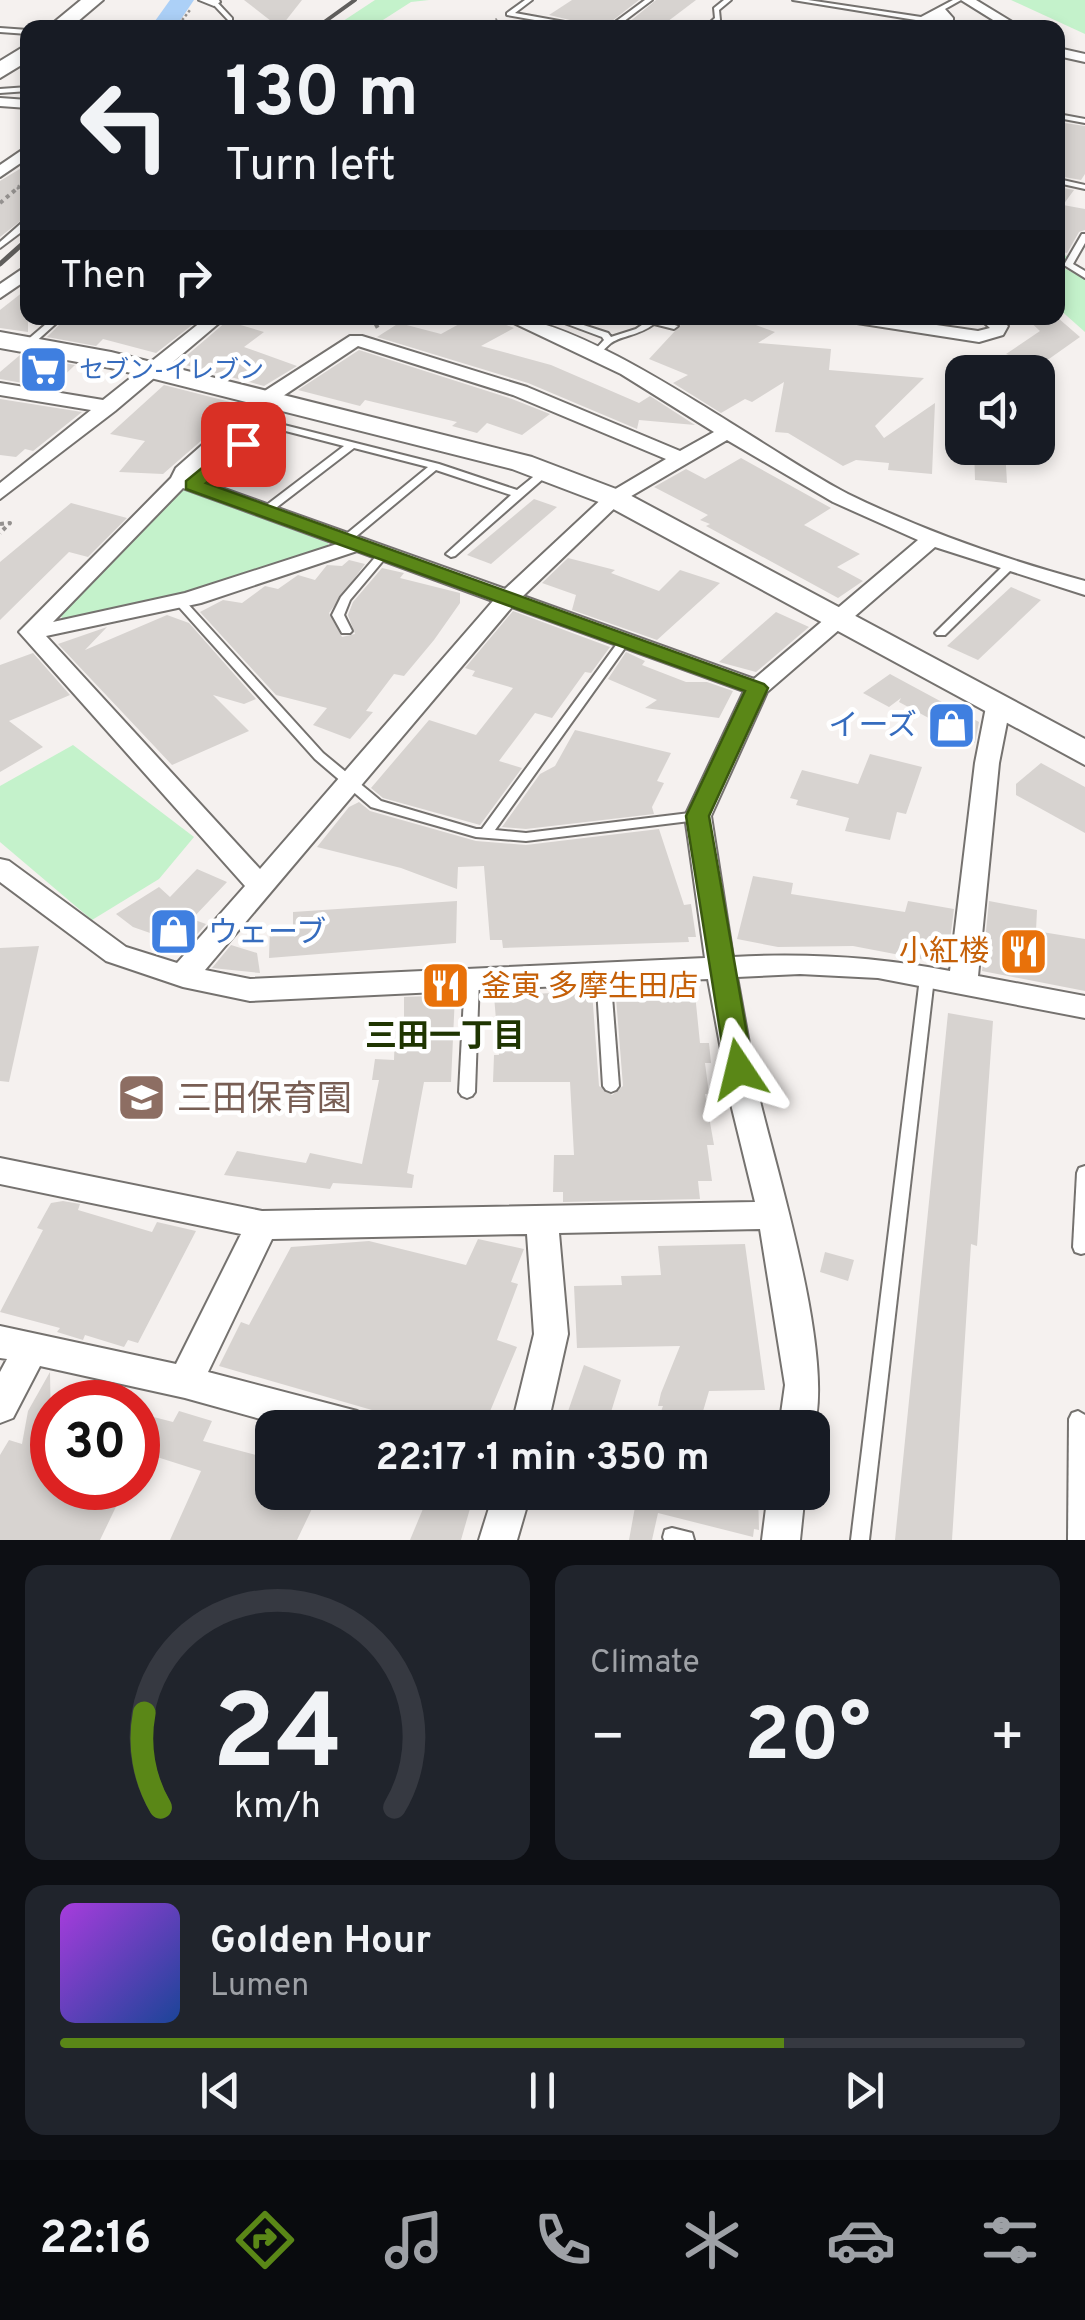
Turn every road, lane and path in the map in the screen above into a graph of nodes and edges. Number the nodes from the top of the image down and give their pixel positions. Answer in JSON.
{"nodes":[{"id":1,"x":92,"y":0,"type":"edge"},
{"id":2,"x":529,"y":0,"type":"edge"},
{"id":3,"x":649,"y":0,"type":"edge"},
{"id":4,"x":728,"y":0,"type":"edge"},
{"id":5,"x":796,"y":0,"type":"edge"},
{"id":6,"x":958,"y":0,"type":"edge"},
{"id":7,"x":967,"y":0,"type":"edge"},
{"id":8,"x":206,"y":1,"type":"edge"},
{"id":9,"x":941,"y":9,"type":"junction"},
{"id":10,"x":230,"y":19,"type":"dead end"},
{"id":11,"x":67,"y":20,"type":"edge"},
{"id":12,"x":185,"y":20,"type":"edge"},
{"id":13,"x":546,"y":20,"type":"edge"},
{"id":14,"x":621,"y":20,"type":"edge"},
{"id":15,"x":712,"y":20,"type":"edge"},
{"id":16,"x":928,"y":20,"type":"junction"},
{"id":17,"x":1002,"y":20,"type":"edge"},
{"id":18,"x":20,"y":56,"type":"edge"},
{"id":19,"x":0,"y":72,"type":"edge"},
{"id":20,"x":20,"y":156,"type":"edge"},
{"id":21,"x":0,"y":172,"type":"edge"},
{"id":22,"x":20,"y":187,"type":"edge"},
{"id":23,"x":0,"y":203,"type":"edge"},
{"id":24,"x":20,"y":229,"type":"edge"},
{"id":25,"x":1085,"y":236,"type":"edge"},
{"id":26,"x":0,"y":246,"type":"edge"},
{"id":27,"x":1085,"y":275,"type":"edge"},
{"id":28,"x":20,"y":276,"type":"edge"},
{"id":29,"x":0,"y":292,"type":"edge"},
{"id":30,"x":45,"y":325,"type":"edge"},
{"id":31,"x":208,"y":325,"type":"edge"},
{"id":32,"x":533,"y":325,"type":"edge"},
{"id":33,"x":576,"y":325,"type":"edge"},
{"id":34,"x":647,"y":325,"type":"edge"},
{"id":35,"x":670,"y":325,"type":"edge"},
{"id":36,"x":903,"y":325,"type":"edge"},
{"id":37,"x":997,"y":325,"type":"edge"},
{"id":38,"x":674,"y":326,"type":"dead end"},
{"id":39,"x":14,"y":342,"type":"edge"},
{"id":40,"x":603,"y":346,"type":"junction"},
{"id":41,"x":153,"y":370,"type":"junction"},
{"id":42,"x":0,"y":389,"type":"edge"},
{"id":43,"x":267,"y":398,"type":"junction"},
{"id":44,"x":108,"y":407,"type":"junction"},
{"id":45,"x":727,"y":432,"type":"junction"},
{"id":46,"x":352,"y":445,"type":"junction"},
{"id":47,"x":680,"y":458,"type":"junction"},
{"id":48,"x":435,"y":466,"type":"junction"},
{"id":49,"x":547,"y":472,"type":"junction"},
{"id":50,"x":187,"y":482,"type":"junction"},
{"id":51,"x":0,"y":493,"type":"edge"},
{"id":52,"x":518,"y":494,"type":"junction"},
{"id":53,"x":614,"y":498,"type":"junction"},
{"id":54,"x":264,"y":512,"type":"junction"},
{"id":55,"x":0,"y":524,"type":"edge"},
{"id":56,"x":0,"y":534,"type":"edge"},
{"id":57,"x":932,"y":540,"type":"junction"},
{"id":58,"x":348,"y":544,"type":"junction"},
{"id":59,"x":451,"y":554,"type":"dead end"},
{"id":60,"x":382,"y":556,"type":"junction"},
{"id":61,"x":1008,"y":567,"type":"junction"},
{"id":62,"x":1085,"y":588,"type":"edge"},
{"id":63,"x":506,"y":601,"type":"junction"},
{"id":64,"x":183,"y":604,"type":"junction"},
{"id":65,"x":841,"y":620,"type":"junction"},
{"id":66,"x":346,"y":631,"type":"dead end"},
{"id":67,"x":30,"y":632,"type":"junction"},
{"id":68,"x":941,"y":634,"type":"dead end"},
{"id":69,"x":624,"y":643,"type":"junction"},
{"id":70,"x":757,"y":688,"type":"junction"},
{"id":71,"x":998,"y":708,"type":"junction"},
{"id":72,"x":1085,"y":754,"type":"edge"},
{"id":73,"x":350,"y":782,"type":"junction"},
{"id":74,"x":698,"y":816,"type":"junction"},
{"id":75,"x":486,"y":834,"type":"junction"},
{"id":76,"x":5,"y":880,"type":"edge"},
{"id":77,"x":260,"y":886,"type":"junction"},
{"id":78,"x":723,"y":968,"type":"junction"},
{"id":79,"x":603,"y":971,"type":"junction"},
{"id":80,"x":182,"y":976,"type":"junction"},
{"id":81,"x":472,"y":978,"type":"junction"},
{"id":82,"x":927,"y":978,"type":"junction"},
{"id":83,"x":963,"y":986,"type":"junction"},
{"id":84,"x":1085,"y":1006,"type":"edge"},
{"id":85,"x":611,"y":1086,"type":"dead end"},
{"id":86,"x":467,"y":1092,"type":"dead end"},
{"id":87,"x":0,"y":1171,"type":"edge"},
{"id":88,"x":1085,"y":1173,"type":"edge"},
{"id":89,"x":774,"y":1215,"type":"junction"},
{"id":90,"x":542,"y":1218,"type":"junction"},
{"id":91,"x":262,"y":1225,"type":"junction"},
{"id":92,"x":1081,"y":1246,"type":"dead end"},
{"id":93,"x":16,"y":1346,"type":"edge"},
{"id":94,"x":185,"y":1382,"type":"junction"},
{"id":95,"x":0,"y":1406,"type":"edge"},
{"id":96,"x":289,"y":1410,"type":"edge"},
{"id":97,"x":534,"y":1410,"type":"edge"},
{"id":98,"x":800,"y":1410,"type":"edge"},
{"id":99,"x":1078,"y":1419,"type":"dead end"},
{"id":100,"x":507,"y":1510,"type":"edge"},
{"id":101,"x":785,"y":1510,"type":"edge"},
{"id":102,"x":498,"y":1540,"type":"edge"},
{"id":103,"x":781,"y":1540,"type":"edge"},
{"id":104,"x":860,"y":1540,"type":"edge"},
{"id":105,"x":1076,"y":1540,"type":"edge"}],
"edges":[{"from":1,"to":11,"type":"main road"},
{"from":2,"to":13,"type":"lane"},
{"from":3,"to":14,"type":"lane"},
{"from":4,"to":15,"type":"lane"},
{"from":5,"to":16,"type":"lane"},
{"from":6,"to":9,"type":"lane"},
{"from":7,"to":17,"type":"street"},
{"from":8,"to":10,"type":"lane"},
{"from":8,"to":12,"type":"path"},
{"from":9,"to":16,"type":"lane"},
{"from":9,"to":16,"type":"lane"},
{"from":18,"to":19,"type":"main road"},
{"from":20,"to":21,"type":"street"},
{"from":22,"to":23,"type":"path"},
{"from":24,"to":26,"type":"lane"},
{"from":25,"to":27,"type":"lane"},
{"from":28,"to":29,"type":"street"},
{"from":30,"to":39,"type":"lane"},
{"from":31,"to":41,"type":"street"},
{"from":32,"to":40,"type":"street"},
{"from":33,"to":40,"type":"lane"},
{"from":34,"to":40,"type":"lane"},
{"from":35,"to":38,"type":"lane"},
{"from":36,"to":37,"type":"street"},
{"from":39,"to":41,"type":"street"},
{"from":40,"to":45,"type":"street"},
{"from":41,"to":43,"type":"street"},
{"from":41,"to":44,"type":"street"},
{"from":42,"to":44,"type":"street"},
{"from":43,"to":47,"type":"street"},
{"from":43,"to":49,"type":"street"},
{"from":43,"to":50,"type":"street"},
{"from":44,"to":51,"type":"street"},
{"from":45,"to":47,"type":"street"},
{"from":45,"to":57,"type":"street"},
{"from":46,"to":48,"type":"lane"},
{"from":46,"to":50,"type":"lane"},
{"from":46,"to":54,"type":"lane"},
{"from":47,"to":53,"type":"street"},
{"from":48,"to":52,"type":"lane"},
{"from":48,"to":58,"type":"lane"},
{"from":49,"to":52,"type":"lane"},
{"from":49,"to":53,"type":"street"},
{"from":50,"to":54,"type":"street"},
{"from":50,"to":67,"type":"street"},
{"from":52,"to":59,"type":"lane"},
{"from":53,"to":63,"type":"street"},
{"from":53,"to":65,"type":"street"},
{"from":54,"to":58,"type":"street"},
{"from":55,"to":56,"type":"path"},
{"from":57,"to":61,"type":"street"},
{"from":57,"to":65,"type":"street"},
{"from":58,"to":60,"type":"street"},
{"from":58,"to":64,"type":"street"},
{"from":60,"to":63,"type":"street"},
{"from":60,"to":66,"type":"lane"},
{"from":61,"to":62,"type":"street"},
{"from":61,"to":68,"type":"lane"},
{"from":63,"to":69,"type":"street"},
{"from":63,"to":73,"type":"street"},
{"from":64,"to":67,"type":"street"},
{"from":64,"to":73,"type":"lane"},
{"from":65,"to":70,"type":"street"},
{"from":65,"to":71,"type":"street"},
{"from":67,"to":77,"type":"street"},
{"from":69,"to":70,"type":"street"},
{"from":69,"to":75,"type":"lane"},
{"from":70,"to":74,"type":"street"},
{"from":71,"to":72,"type":"street"},
{"from":71,"to":83,"type":"street"},
{"from":73,"to":75,"type":"lane"},
{"from":73,"to":77,"type":"street"},
{"from":74,"to":75,"type":"lane"},
{"from":74,"to":78,"type":"street"},
{"from":76,"to":80,"type":"street"},
{"from":77,"to":80,"type":"street"},
{"from":78,"to":79,"type":"street"},
{"from":78,"to":82,"type":"street"},
{"from":78,"to":89,"type":"street"},
{"from":79,"to":81,"type":"street"},
{"from":79,"to":85,"type":"lane"},
{"from":80,"to":81,"type":"street"},
{"from":81,"to":86,"type":"lane"},
{"from":82,"to":83,"type":"street"},
{"from":82,"to":104,"type":"lane"},
{"from":83,"to":84,"type":"street"},
{"from":87,"to":91,"type":"street"},
{"from":88,"to":92,"type":"lane"},
{"from":89,"to":90,"type":"street"},
{"from":89,"to":98,"type":"street"},
{"from":90,"to":91,"type":"street"},
{"from":90,"to":97,"type":"street"},
{"from":91,"to":94,"type":"street"},
{"from":93,"to":94,"type":"street"},
{"from":93,"to":95,"type":"street"},
{"from":94,"to":96,"type":"street"},
{"from":99,"to":105,"type":"lane"},
{"from":100,"to":102,"type":"street"},
{"from":101,"to":103,"type":"street"}]}
